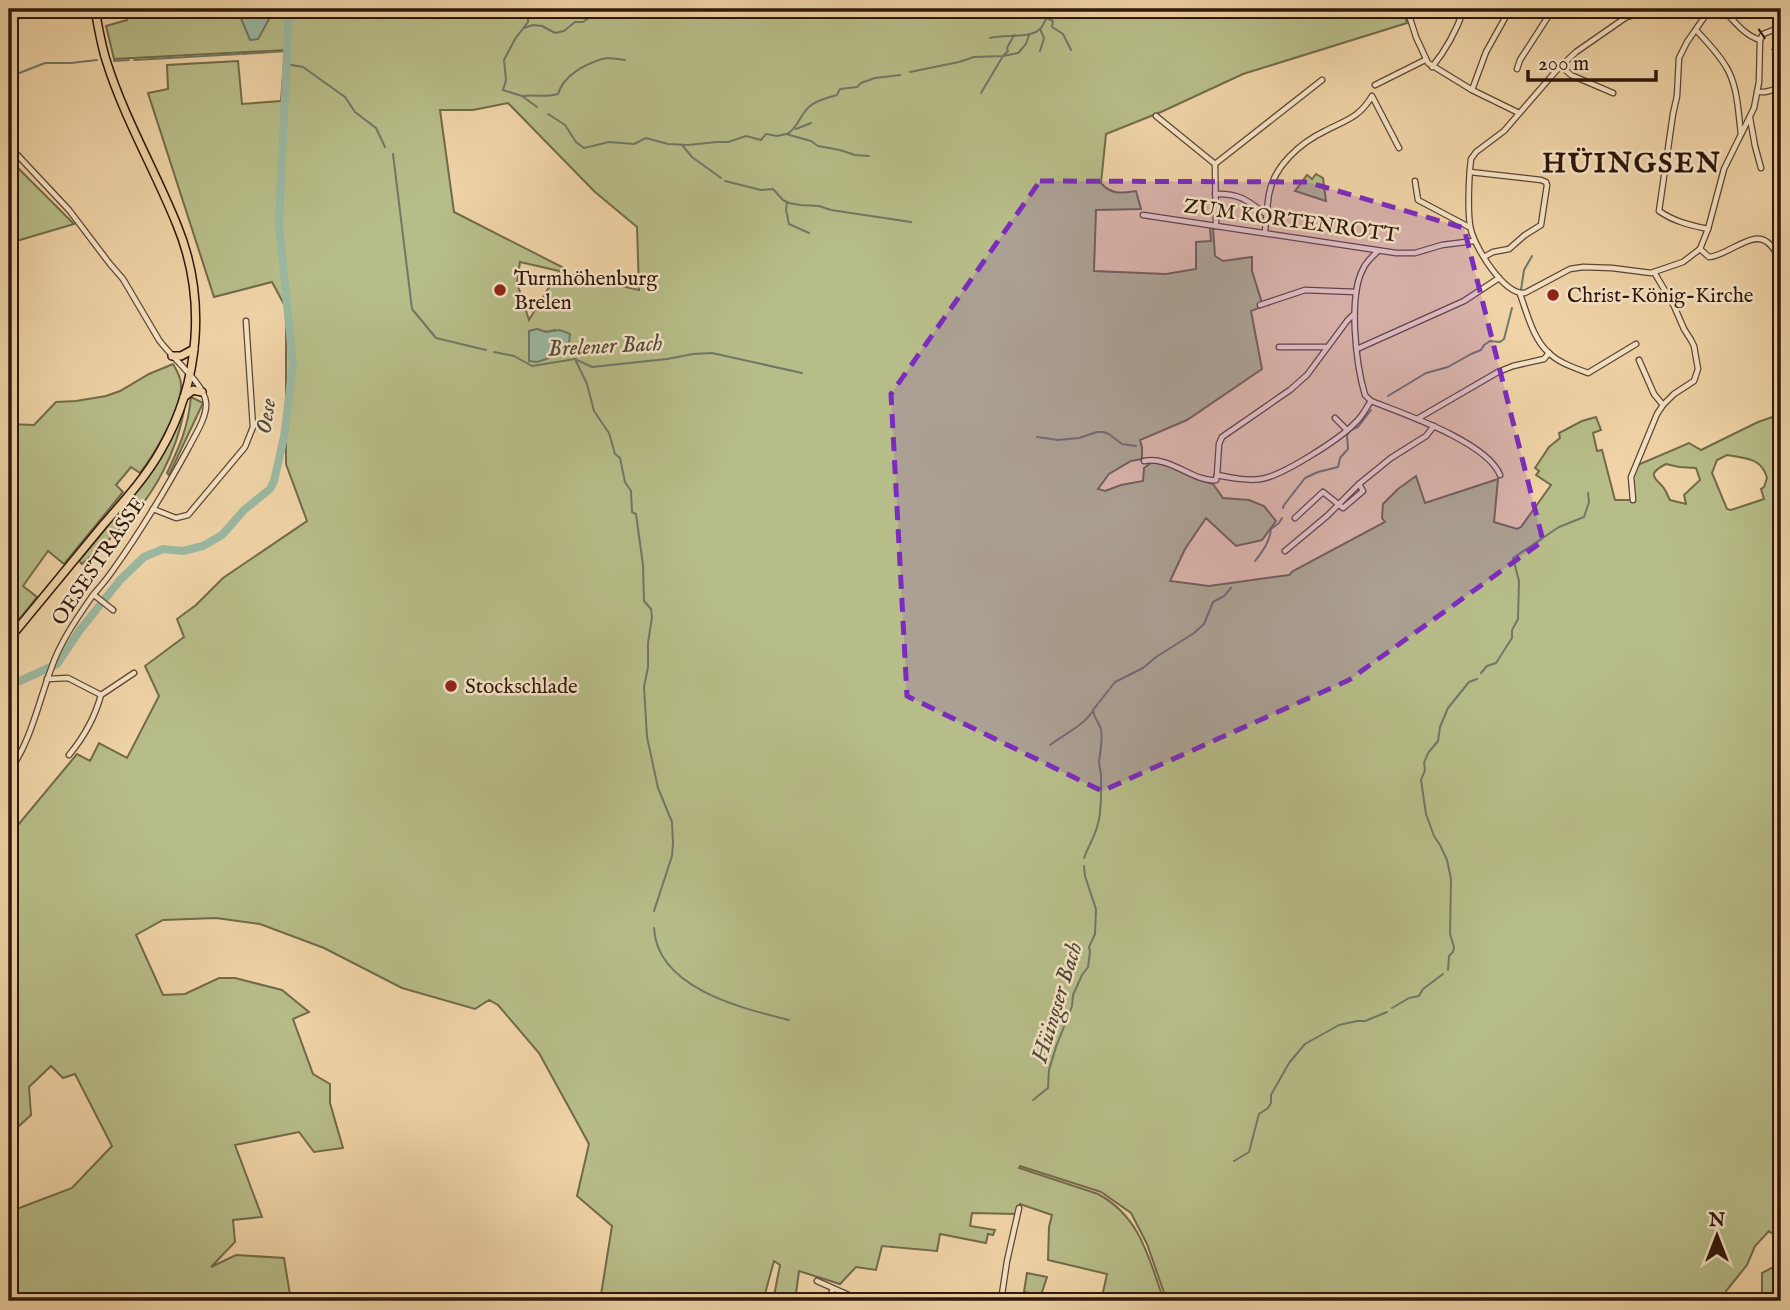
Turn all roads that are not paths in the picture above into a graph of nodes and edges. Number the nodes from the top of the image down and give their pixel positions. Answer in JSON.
{"nodes":[{"id":1,"x":95,"y":9,"type":"edge"},
{"id":2,"x":1407,"y":9,"type":"edge"},
{"id":3,"x":1464,"y":9,"type":"edge"},
{"id":4,"x":1510,"y":9,"type":"edge"},
{"id":5,"x":1552,"y":9,"type":"edge"},
{"id":6,"x":1650,"y":9,"type":"edge"},
{"id":7,"x":1710,"y":9,"type":"edge"},
{"id":8,"x":1723,"y":9,"type":"edge"},
{"id":9,"x":1642,"y":10,"type":"edge"},
{"id":10,"x":1781,"y":27,"type":"edge"},
{"id":11,"x":1696,"y":30,"type":"junction"},
{"id":12,"x":1760,"y":40,"type":"junction"},
{"id":13,"x":1425,"y":60,"type":"junction"},
{"id":14,"x":1432,"y":66,"type":"junction"},
{"id":15,"x":1561,"y":66,"type":"junction"},
{"id":16,"x":1517,"y":69,"type":"dead end"},
{"id":17,"x":1322,"y":79,"type":"dead end"},
{"id":18,"x":1375,"y":85,"type":"dead end"},
{"id":19,"x":1781,"y":88,"type":"edge"},
{"id":20,"x":1472,"y":90,"type":"junction"},
{"id":21,"x":1758,"y":92,"type":"junction"},
{"id":22,"x":1613,"y":93,"type":"dead end"},
{"id":23,"x":1519,"y":113,"type":"junction"},
{"id":24,"x":1156,"y":116,"type":"dead end"},
{"id":25,"x":1750,"y":117,"type":"junction"},
{"id":26,"x":1741,"y":135,"type":"junction"},
{"id":27,"x":9,"y":146,"type":"edge"},
{"id":28,"x":1399,"y":148,"type":"dead end"},
{"id":29,"x":1215,"y":164,"type":"junction"},
{"id":30,"x":1761,"y":168,"type":"dead end"},
{"id":31,"x":1470,"y":172,"type":"junction"},
{"id":32,"x":1415,"y":181,"type":"dead end"},
{"id":33,"x":1215,"y":194,"type":"junction"},
{"id":34,"x":1143,"y":215,"type":"dead end"},
{"id":35,"x":1267,"y":215,"type":"junction"},
{"id":36,"x":1216,"y":226,"type":"junction"},
{"id":37,"x":1470,"y":228,"type":"junction"},
{"id":38,"x":1708,"y":229,"type":"junction"},
{"id":39,"x":1265,"y":232,"type":"junction"},
{"id":40,"x":1474,"y":241,"type":"junction"},
{"id":41,"x":1700,"y":250,"type":"junction"},
{"id":42,"x":1378,"y":251,"type":"junction"},
{"id":43,"x":1484,"y":257,"type":"junction"},
{"id":44,"x":1781,"y":261,"type":"edge"},
{"id":45,"x":1654,"y":272,"type":"junction"},
{"id":46,"x":1499,"y":278,"type":"junction"},
{"id":47,"x":1356,"y":292,"type":"junction"},
{"id":48,"x":1520,"y":294,"type":"junction"},
{"id":49,"x":1260,"y":305,"type":"dead end"},
{"id":50,"x":1353,"y":315,"type":"junction"},
{"id":51,"x":246,"y":321,"type":"dead end"},
{"id":52,"x":1636,"y":344,"type":"dead end"},
{"id":53,"x":1279,"y":347,"type":"dead end"},
{"id":54,"x":1327,"y":347,"type":"junction"},
{"id":55,"x":194,"y":349,"type":"junction"},
{"id":56,"x":1357,"y":349,"type":"junction"},
{"id":57,"x":1549,"y":354,"type":"junction"},
{"id":58,"x":172,"y":356,"type":"junction"},
{"id":59,"x":1639,"y":360,"type":"dead end"},
{"id":60,"x":189,"y":373,"type":"junction"},
{"id":61,"x":202,"y":392,"type":"junction"},
{"id":62,"x":183,"y":398,"type":"junction"},
{"id":63,"x":1371,"y":401,"type":"junction"},
{"id":64,"x":1662,"y":405,"type":"junction"},
{"id":65,"x":1335,"y":418,"type":"dead end"},
{"id":66,"x":1417,"y":419,"type":"junction"},
{"id":67,"x":1434,"y":426,"type":"junction"},
{"id":68,"x":1347,"y":430,"type":"junction"},
{"id":69,"x":1144,"y":461,"type":"dead end"},
{"id":70,"x":1217,"y":475,"type":"junction"},
{"id":71,"x":1500,"y":475,"type":"dead end"},
{"id":72,"x":1633,"y":500,"type":"dead end"},
{"id":73,"x":1338,"y":504,"type":"junction"},
{"id":74,"x":153,"y":509,"type":"junction"},
{"id":75,"x":1295,"y":519,"type":"dead end"},
{"id":76,"x":1285,"y":551,"type":"dead end"},
{"id":77,"x":94,"y":595,"type":"junction"},
{"id":78,"x":113,"y":610,"type":"dead end"},
{"id":79,"x":9,"y":639,"type":"edge"},
{"id":80,"x":134,"y":673,"type":"dead end"},
{"id":81,"x":47,"y":679,"type":"junction"},
{"id":82,"x":101,"y":695,"type":"junction"},
{"id":83,"x":69,"y":755,"type":"dead end"},
{"id":84,"x":9,"y":772,"type":"edge"},
{"id":85,"x":1019,"y":1208,"type":"dead end"},
{"id":86,"x":817,"y":1282,"type":"dead end"},
{"id":87,"x":833,"y":1289,"type":"junction"},
{"id":88,"x":828,"y":1301,"type":"edge"},
{"id":89,"x":862,"y":1301,"type":"edge"},
{"id":90,"x":1002,"y":1301,"type":"edge"}],
"edges":[{"from":1,"to":55,"type":"main road"},
{"from":2,"to":13,"type":"street"},
{"from":3,"to":14,"type":"street"},
{"from":4,"to":20,"type":"street"},
{"from":5,"to":16,"type":"street"},
{"from":6,"to":9,"type":"street"},
{"from":7,"to":11,"type":"street"},
{"from":8,"to":12,"type":"street"},
{"from":9,"to":15,"type":"street"},
{"from":10,"to":12,"type":"street"},
{"from":11,"to":26,"type":"street"},
{"from":11,"to":38,"type":"street"},
{"from":12,"to":21,"type":"street"},
{"from":13,"to":14,"type":"street"},
{"from":13,"to":18,"type":"street"},
{"from":14,"to":20,"type":"street"},
{"from":15,"to":22,"type":"street"},
{"from":15,"to":23,"type":"street"},
{"from":17,"to":29,"type":"street"},
{"from":19,"to":21,"type":"street"},
{"from":20,"to":23,"type":"street"},
{"from":21,"to":25,"type":"street"},
{"from":23,"to":31,"type":"street"},
{"from":24,"to":29,"type":"street"},
{"from":25,"to":26,"type":"street"},
{"from":25,"to":30,"type":"street"},
{"from":26,"to":38,"type":"street"},
{"from":27,"to":58,"type":"street"},
{"from":28,"to":35,"type":"street"},
{"from":29,"to":33,"type":"street"},
{"from":31,"to":37,"type":"street"},
{"from":31,"to":43,"type":"street"},
{"from":32,"to":37,"type":"street"},
{"from":33,"to":35,"type":"street"},
{"from":33,"to":36,"type":"street"},
{"from":34,"to":36,"type":"street","name":"ZUM KORTENROTT"},
{"from":35,"to":39,"type":"street"},
{"from":36,"to":39,"type":"street","name":"ZUM KORTENROTT"},
{"from":37,"to":40,"type":"street"},
{"from":38,"to":41,"type":"street"},
{"from":39,"to":42,"type":"street","name":"ZUM KORTENROTT"},
{"from":40,"to":42,"type":"street","name":"ZUM KORTENROTT"},
{"from":40,"to":43,"type":"street"},
{"from":41,"to":44,"type":"street"},
{"from":41,"to":45,"type":"street"},
{"from":42,"to":47,"type":"street"},
{"from":43,"to":46,"type":"street"},
{"from":45,"to":48,"type":"street"},
{"from":45,"to":64,"type":"street"},
{"from":46,"to":48,"type":"street"},
{"from":46,"to":56,"type":"street"},
{"from":47,"to":49,"type":"street"},
{"from":47,"to":50,"type":"street"},
{"from":48,"to":57,"type":"street"},
{"from":50,"to":54,"type":"street"},
{"from":50,"to":56,"type":"street"},
{"from":51,"to":74,"type":"street"},
{"from":52,"to":57,"type":"street"},
{"from":53,"to":54,"type":"street"},
{"from":54,"to":70,"type":"street"},
{"from":55,"to":58,"type":"main road"},
{"from":55,"to":60,"type":"main road"},
{"from":56,"to":63,"type":"street"},
{"from":57,"to":66,"type":"street"},
{"from":58,"to":60,"type":"street"},
{"from":59,"to":64,"type":"street"},
{"from":60,"to":61,"type":"street"},
{"from":60,"to":62,"type":"main road"},
{"from":61,"to":62,"type":"main road"},
{"from":61,"to":74,"type":"street","name":"OESESTRASSE"},
{"from":62,"to":79,"type":"main road"},
{"from":63,"to":66,"type":"street"},
{"from":63,"to":68,"type":"street"},
{"from":64,"to":72,"type":"street"},
{"from":65,"to":68,"type":"street"},
{"from":66,"to":67,"type":"street"},
{"from":67,"to":71,"type":"street"},
{"from":67,"to":73,"type":"street"},
{"from":68,"to":70,"type":"street"},
{"from":69,"to":70,"type":"street"},
{"from":73,"to":75,"type":"street"},
{"from":73,"to":76,"type":"street"},
{"from":74,"to":77,"type":"street","name":"OESESTRASSE"},
{"from":77,"to":78,"type":"street"},
{"from":77,"to":81,"type":"street","name":"OESESTRASSE"},
{"from":80,"to":82,"type":"street"},
{"from":81,"to":82,"type":"street"},
{"from":81,"to":84,"type":"street","name":"OESESTRASSE"},
{"from":82,"to":83,"type":"street"},
{"from":85,"to":90,"type":"street"},
{"from":86,"to":87,"type":"street"},
{"from":87,"to":88,"type":"street"},
{"from":87,"to":89,"type":"street"}]}
